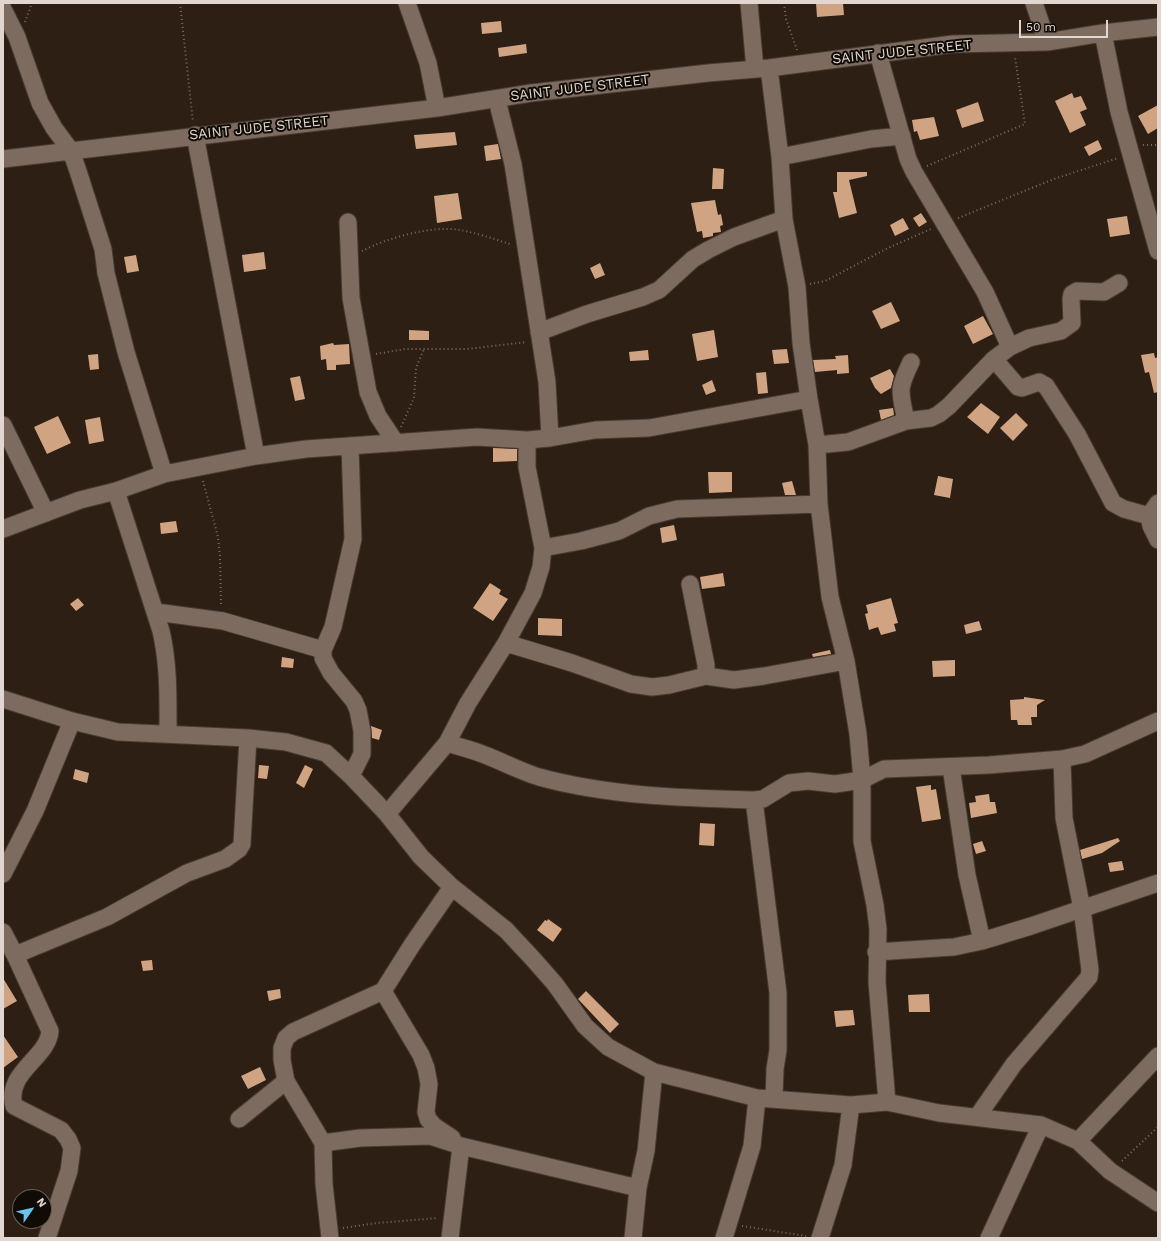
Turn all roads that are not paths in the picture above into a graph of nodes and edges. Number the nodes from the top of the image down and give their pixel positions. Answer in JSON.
{"nodes":[{"id":1,"x":407,"y":3,"type":"edge"},
{"id":2,"x":749,"y":3,"type":"edge"},
{"id":3,"x":1034,"y":3,"type":"edge"},
{"id":4,"x":3,"y":9,"type":"edge"},
{"id":5,"x":1158,"y":27,"type":"edge"},
{"id":6,"x":1103,"y":33,"type":"junction"},
{"id":7,"x":1047,"y":42,"type":"junction"},
{"id":8,"x":878,"y":53,"type":"junction"},
{"id":9,"x":762,"y":68,"type":"junction"},
{"id":10,"x":497,"y":100,"type":"junction"},
{"id":11,"x":437,"y":108,"type":"junction"},
{"id":12,"x":195,"y":135,"type":"junction"},
{"id":13,"x":902,"y":136,"type":"junction"},
{"id":14,"x":71,"y":150,"type":"junction"},
{"id":15,"x":780,"y":157,"type":"junction"},
{"id":16,"x":3,"y":159,"type":"edge"},
{"id":17,"x":784,"y":219,"type":"junction"},
{"id":18,"x":348,"y":222,"type":"dead end"},
{"id":19,"x":1158,"y":250,"type":"edge"},
{"id":20,"x":1119,"y":283,"type":"dead end"},
{"id":21,"x":539,"y":336,"type":"junction"},
{"id":22,"x":1010,"y":347,"type":"junction"},
{"id":23,"x":994,"y":359,"type":"junction"},
{"id":24,"x":910,"y":362,"type":"dead end"},
{"id":25,"x":809,"y":399,"type":"junction"},
{"id":26,"x":906,"y":421,"type":"junction"},
{"id":27,"x":3,"y":425,"type":"edge"},
{"id":28,"x":550,"y":438,"type":"junction"},
{"id":29,"x":527,"y":440,"type":"junction"},
{"id":30,"x":395,"y":442,"type":"junction"},
{"id":31,"x":817,"y":445,"type":"junction"},
{"id":32,"x":350,"y":446,"type":"junction"},
{"id":33,"x":256,"y":456,"type":"junction"},
{"id":34,"x":164,"y":474,"type":"junction"},
{"id":35,"x":116,"y":491,"type":"junction"},
{"id":36,"x":819,"y":504,"type":"junction"},
{"id":37,"x":1154,"y":510,"type":"edge"},
{"id":38,"x":46,"y":513,"type":"junction"},
{"id":39,"x":3,"y":530,"type":"edge"},
{"id":40,"x":1158,"y":540,"type":"edge"},
{"id":41,"x":543,"y":548,"type":"junction"},
{"id":42,"x":690,"y":584,"type":"dead end"},
{"id":43,"x":156,"y":612,"type":"junction"},
{"id":44,"x":506,"y":643,"type":"junction"},
{"id":45,"x":322,"y":650,"type":"junction"},
{"id":46,"x":846,"y":661,"type":"junction"},
{"id":47,"x":706,"y":676,"type":"junction"},
{"id":48,"x":3,"y":699,"type":"edge"},
{"id":49,"x":72,"y":721,"type":"junction"},
{"id":50,"x":1158,"y":722,"type":"edge"},
{"id":51,"x":168,"y":734,"type":"junction"},
{"id":52,"x":248,"y":738,"type":"junction"},
{"id":53,"x":447,"y":742,"type":"junction"},
{"id":54,"x":1062,"y":759,"type":"junction"},
{"id":55,"x":951,"y":767,"type":"junction"},
{"id":56,"x":351,"y":776,"type":"junction"},
{"id":57,"x":862,"y":780,"type":"junction"},
{"id":58,"x":754,"y":800,"type":"junction"},
{"id":59,"x":387,"y":814,"type":"junction"},
{"id":60,"x":3,"y":874,"type":"edge"},
{"id":61,"x":1158,"y":883,"type":"edge"},
{"id":62,"x":452,"y":887,"type":"junction"},
{"id":63,"x":1082,"y":909,"type":"junction"},
{"id":64,"x":3,"y":932,"type":"edge"},
{"id":65,"x":982,"y":941,"type":"junction"},
{"id":66,"x":876,"y":952,"type":"junction"},
{"id":67,"x":15,"y":955,"type":"junction"},
{"id":68,"x":383,"y":991,"type":"junction"},
{"id":69,"x":1158,"y":1056,"type":"edge"},
{"id":70,"x":654,"y":1072,"type":"junction"},
{"id":71,"x":286,"y":1081,"type":"junction"},
{"id":72,"x":757,"y":1098,"type":"junction"},
{"id":73,"x":774,"y":1098,"type":"junction"},
{"id":74,"x":887,"y":1102,"type":"junction"},
{"id":75,"x":850,"y":1105,"type":"junction"},
{"id":76,"x":977,"y":1117,"type":"junction"},
{"id":77,"x":239,"y":1119,"type":"dead end"},
{"id":78,"x":1041,"y":1125,"type":"junction"},
{"id":79,"x":1078,"y":1141,"type":"junction"},
{"id":80,"x":323,"y":1142,"type":"junction"},
{"id":81,"x":466,"y":1147,"type":"junction"},
{"id":82,"x":638,"y":1188,"type":"junction"},
{"id":83,"x":1158,"y":1203,"type":"edge"},
{"id":84,"x":726,"y":1232,"type":"edge"},
{"id":85,"x":330,"y":1234,"type":"edge"},
{"id":86,"x":814,"y":1237,"type":"edge"},
{"id":87,"x":47,"y":1238,"type":"edge"},
{"id":88,"x":450,"y":1238,"type":"edge"},
{"id":89,"x":633,"y":1238,"type":"edge"},
{"id":90,"x":989,"y":1238,"type":"edge"}],
"edges":[{"from":1,"to":11,"type":"street"},
{"from":2,"to":9,"type":"street"},
{"from":3,"to":7,"type":"street"},
{"from":4,"to":14,"type":"street"},
{"from":5,"to":6,"type":"street","name":"SAINT JUDE STREET"},
{"from":6,"to":7,"type":"street","name":"SAINT JUDE STREET"},
{"from":6,"to":19,"type":"street"},
{"from":7,"to":8,"type":"street","name":"SAINT JUDE STREET"},
{"from":8,"to":9,"type":"street","name":"SAINT JUDE STREET"},
{"from":8,"to":13,"type":"street"},
{"from":9,"to":10,"type":"street","name":"SAINT JUDE STREET"},
{"from":9,"to":15,"type":"street"},
{"from":10,"to":11,"type":"street","name":"SAINT JUDE STREET"},
{"from":10,"to":21,"type":"street"},
{"from":11,"to":12,"type":"street","name":"SAINT JUDE STREET"},
{"from":12,"to":14,"type":"street","name":"SAINT JUDE STREET"},
{"from":12,"to":33,"type":"street"},
{"from":13,"to":15,"type":"street"},
{"from":13,"to":22,"type":"street"},
{"from":14,"to":16,"type":"street","name":"SAINT JUDE STREET"},
{"from":14,"to":34,"type":"street"},
{"from":15,"to":17,"type":"street"},
{"from":17,"to":21,"type":"street"},
{"from":17,"to":25,"type":"street"},
{"from":18,"to":30,"type":"street"},
{"from":20,"to":22,"type":"street"},
{"from":21,"to":28,"type":"street"},
{"from":22,"to":23,"type":"street"},
{"from":23,"to":26,"type":"street"},
{"from":23,"to":37,"type":"street"},
{"from":24,"to":26,"type":"street"},
{"from":25,"to":28,"type":"street"},
{"from":25,"to":31,"type":"street"},
{"from":26,"to":31,"type":"street"},
{"from":27,"to":38,"type":"street"},
{"from":28,"to":29,"type":"street"},
{"from":29,"to":30,"type":"street"},
{"from":29,"to":41,"type":"street"},
{"from":30,"to":32,"type":"street"},
{"from":31,"to":36,"type":"street"},
{"from":32,"to":33,"type":"street"},
{"from":32,"to":45,"type":"street"},
{"from":33,"to":34,"type":"street"},
{"from":34,"to":35,"type":"street"},
{"from":35,"to":38,"type":"street"},
{"from":35,"to":43,"type":"street"},
{"from":36,"to":41,"type":"street"},
{"from":36,"to":46,"type":"street"},
{"from":37,"to":40,"type":"street"},
{"from":38,"to":39,"type":"street"},
{"from":41,"to":44,"type":"street"},
{"from":42,"to":47,"type":"street"},
{"from":43,"to":45,"type":"street"},
{"from":43,"to":51,"type":"street"},
{"from":44,"to":47,"type":"street"},
{"from":44,"to":53,"type":"street"},
{"from":45,"to":56,"type":"street"},
{"from":46,"to":47,"type":"street"},
{"from":46,"to":57,"type":"street"},
{"from":48,"to":49,"type":"street"},
{"from":49,"to":51,"type":"street"},
{"from":49,"to":60,"type":"street"},
{"from":50,"to":54,"type":"street"},
{"from":51,"to":52,"type":"street"},
{"from":52,"to":56,"type":"street"},
{"from":52,"to":67,"type":"street"},
{"from":53,"to":58,"type":"street"},
{"from":53,"to":59,"type":"street"},
{"from":54,"to":55,"type":"street"},
{"from":54,"to":63,"type":"street"},
{"from":55,"to":57,"type":"street"},
{"from":55,"to":65,"type":"street"},
{"from":56,"to":59,"type":"street"},
{"from":57,"to":58,"type":"street"},
{"from":57,"to":66,"type":"street"},
{"from":58,"to":73,"type":"street"},
{"from":59,"to":62,"type":"street"},
{"from":61,"to":63,"type":"street"},
{"from":62,"to":68,"type":"street"},
{"from":62,"to":70,"type":"street"},
{"from":63,"to":65,"type":"street"},
{"from":63,"to":76,"type":"street"},
{"from":64,"to":67,"type":"street"},
{"from":65,"to":66,"type":"street"},
{"from":66,"to":74,"type":"street"},
{"from":67,"to":87,"type":"street"},
{"from":68,"to":71,"type":"street"},
{"from":68,"to":81,"type":"street"},
{"from":69,"to":79,"type":"street"},
{"from":70,"to":72,"type":"street"},
{"from":70,"to":82,"type":"street"},
{"from":71,"to":77,"type":"street"},
{"from":71,"to":80,"type":"street"},
{"from":72,"to":73,"type":"street"},
{"from":72,"to":84,"type":"street"},
{"from":73,"to":75,"type":"street"},
{"from":74,"to":75,"type":"street"},
{"from":74,"to":76,"type":"street"},
{"from":75,"to":86,"type":"street"},
{"from":76,"to":78,"type":"street"},
{"from":78,"to":79,"type":"street"},
{"from":78,"to":90,"type":"street"},
{"from":79,"to":83,"type":"street"},
{"from":80,"to":81,"type":"street"},
{"from":80,"to":85,"type":"street"},
{"from":81,"to":82,"type":"street"},
{"from":81,"to":88,"type":"street"},
{"from":82,"to":89,"type":"street"}]}
